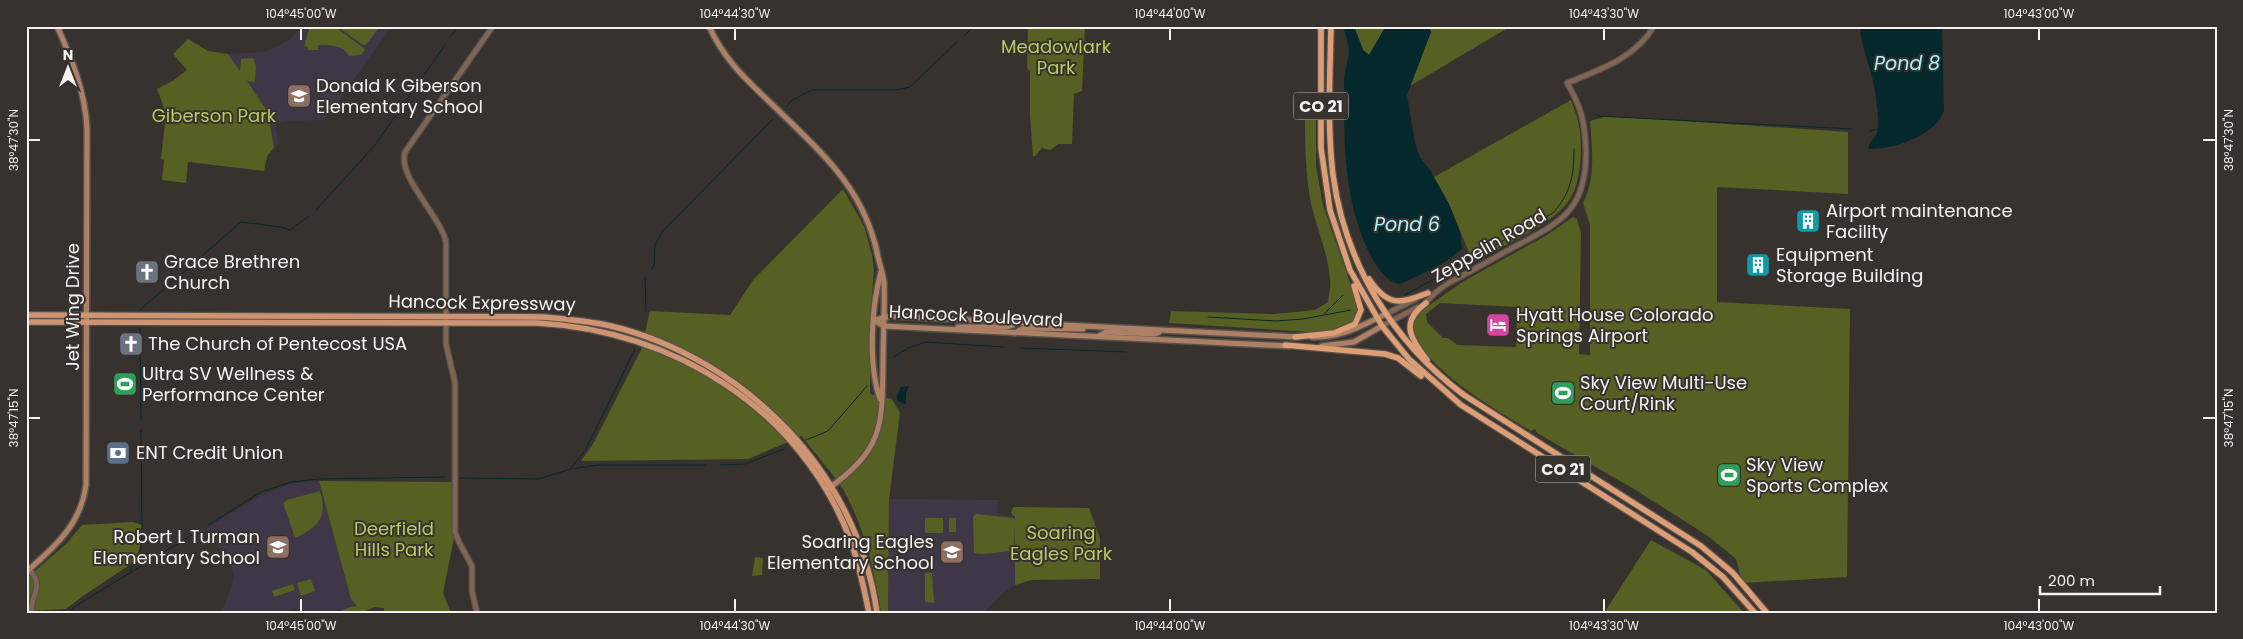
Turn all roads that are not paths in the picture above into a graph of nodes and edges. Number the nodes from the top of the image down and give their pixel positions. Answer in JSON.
{"nodes":[{"id":1,"x":57,"y":26,"type":"edge"},
{"id":2,"x":493,"y":26,"type":"edge"},
{"id":3,"x":709,"y":26,"type":"edge"},
{"id":4,"x":1321,"y":26,"type":"edge"},
{"id":5,"x":1331,"y":26,"type":"edge"},
{"id":6,"x":1654,"y":26,"type":"edge"},
{"id":7,"x":1335,"y":229,"type":"junction"},
{"id":8,"x":1352,"y":249,"type":"junction"},
{"id":9,"x":881,"y":270,"type":"junction"},
{"id":10,"x":1436,"y":292,"type":"junction"},
{"id":11,"x":1428,"y":293,"type":"junction"},
{"id":12,"x":1426,"y":303,"type":"junction"},
{"id":13,"x":26,"y":314,"type":"edge"},
{"id":14,"x":1386,"y":314,"type":"junction"},
{"id":15,"x":446,"y":316,"type":"junction"},
{"id":16,"x":884,"y":316,"type":"junction"},
{"id":17,"x":87,"y":319,"type":"junction"},
{"id":18,"x":1377,"y":319,"type":"junction"},
{"id":19,"x":874,"y":320,"type":"junction"},
{"id":20,"x":1016,"y":321,"type":"junction"},
{"id":21,"x":26,"y":322,"type":"edge"},
{"id":22,"x":1391,"y":322,"type":"junction"},
{"id":23,"x":446,"y":323,"type":"junction"},
{"id":24,"x":883,"y":326,"type":"junction"},
{"id":25,"x":1382,"y":326,"type":"junction"},
{"id":26,"x":1104,"y":327,"type":"junction"},
{"id":27,"x":945,"y":328,"type":"junction"},
{"id":28,"x":1162,"y":330,"type":"junction"},
{"id":29,"x":1015,"y":333,"type":"junction"},
{"id":30,"x":1221,"y":333,"type":"junction"},
{"id":31,"x":1099,"y":336,"type":"junction"},
{"id":32,"x":1295,"y":337,"type":"junction"},
{"id":33,"x":1161,"y":338,"type":"junction"},
{"id":34,"x":1285,"y":346,"type":"junction"},
{"id":35,"x":1444,"y":381,"type":"junction"},
{"id":36,"x":1452,"y":398,"type":"junction"},
{"id":37,"x":882,"y":405,"type":"junction"},
{"id":38,"x":832,"y":486,"type":"junction"},
{"id":39,"x":826,"y":490,"type":"junction"},
{"id":40,"x":28,"y":570,"type":"edge"},
{"id":41,"x":30,"y":613,"type":"edge"},
{"id":42,"x":477,"y":613,"type":"edge"},
{"id":43,"x":869,"y":613,"type":"edge"},
{"id":44,"x":877,"y":613,"type":"edge"},
{"id":45,"x":1755,"y":613,"type":"edge"},
{"id":46,"x":1768,"y":613,"type":"edge"}],
"edges":[{"from":1,"to":17,"type":"main road","name":"Jet Wing Drive"},
{"from":2,"to":15,"type":"street"},
{"from":3,"to":9,"type":"main road"},
{"from":4,"to":7,"type":"highway","number":"CO 21"},
{"from":5,"to":8,"type":"highway","number":"CO 21"},
{"from":6,"to":10,"type":"street","name":"Zeppelin Road"},
{"from":7,"to":18,"type":"highway","number":"CO 21"},
{"from":7,"to":32,"type":"highway"},
{"from":8,"to":11,"type":"highway"},
{"from":8,"to":14,"type":"highway","number":"CO 21"},
{"from":9,"to":16,"type":"main road"},
{"from":9,"to":19,"type":"main road"},
{"from":10,"to":11,"type":"street","name":"Zeppelin Road"},
{"from":10,"to":12,"type":"street","name":"Zeppelin Road"},
{"from":11,"to":14,"type":"street","name":"Zeppelin Road"},
{"from":12,"to":22,"type":"street","name":"Zeppelin Road"},
{"from":12,"to":35,"type":"highway"},
{"from":13,"to":17,"type":"main road","name":"Hancock Expressway"},
{"from":14,"to":18,"type":"main road","name":"Hancock Boulevard"},
{"from":14,"to":22,"type":"highway","number":"CO 21"},
{"from":15,"to":17,"type":"main road","name":"Hancock Expressway"},
{"from":15,"to":23,"type":"street"},
{"from":15,"to":38,"type":"main road","name":"Hancock Expressway"},
{"from":16,"to":19,"type":"main road","name":"Hancock Boulevard"},
{"from":16,"to":20,"type":"main road","name":"Hancock Boulevard"},
{"from":16,"to":24,"type":"main road"},
{"from":17,"to":21,"type":"main road","name":"Hancock Expressway"},
{"from":17,"to":23,"type":"main road","name":"Hancock Expressway"},
{"from":17,"to":40,"type":"main road","name":"Jet Wing Drive"},
{"from":18,"to":25,"type":"highway","number":"CO 21"},
{"from":18,"to":32,"type":"main road","name":"Hancock Boulevard"},
{"from":19,"to":24,"type":"main road","name":"Hancock Boulevard"},
{"from":19,"to":37,"type":"main road"},
{"from":20,"to":26,"type":"main road","name":"Hancock Boulevard"},
{"from":20,"to":27,"type":"main road"},
{"from":22,"to":25,"type":"street","name":"Zeppelin Road"},
{"from":22,"to":35,"type":"highway","number":"CO 21"},
{"from":23,"to":39,"type":"main road","name":"Hancock Expressway"},
{"from":23,"to":42,"type":"street"},
{"from":24,"to":27,"type":"main road","name":"Hancock Boulevard"},
{"from":24,"to":37,"type":"main road"},
{"from":25,"to":34,"type":"main road","name":"Hancock Boulevard"},
{"from":25,"to":36,"type":"highway","number":"CO 21"},
{"from":26,"to":28,"type":"main road","name":"Hancock Boulevard"},
{"from":26,"to":29,"type":"main road"},
{"from":27,"to":29,"type":"main road","name":"Hancock Boulevard"},
{"from":28,"to":30,"type":"main road","name":"Hancock Boulevard"},
{"from":28,"to":31,"type":"main road"},
{"from":28,"to":33,"type":"main road"},
{"from":29,"to":31,"type":"main road","name":"Hancock Boulevard"},
{"from":30,"to":32,"type":"main road","name":"Hancock Boulevard"},
{"from":30,"to":33,"type":"main road"},
{"from":31,"to":33,"type":"main road","name":"Hancock Boulevard"},
{"from":33,"to":34,"type":"main road","name":"Hancock Boulevard"},
{"from":34,"to":36,"type":"highway"},
{"from":35,"to":46,"type":"highway","number":"CO 21"},
{"from":36,"to":45,"type":"highway","number":"CO 21"},
{"from":37,"to":38,"type":"main road"},
{"from":38,"to":39,"type":"main road"},
{"from":38,"to":44,"type":"main road","name":"Hancock Expressway"},
{"from":39,"to":43,"type":"main road","name":"Hancock Expressway"},
{"from":40,"to":41,"type":"street"}]}
